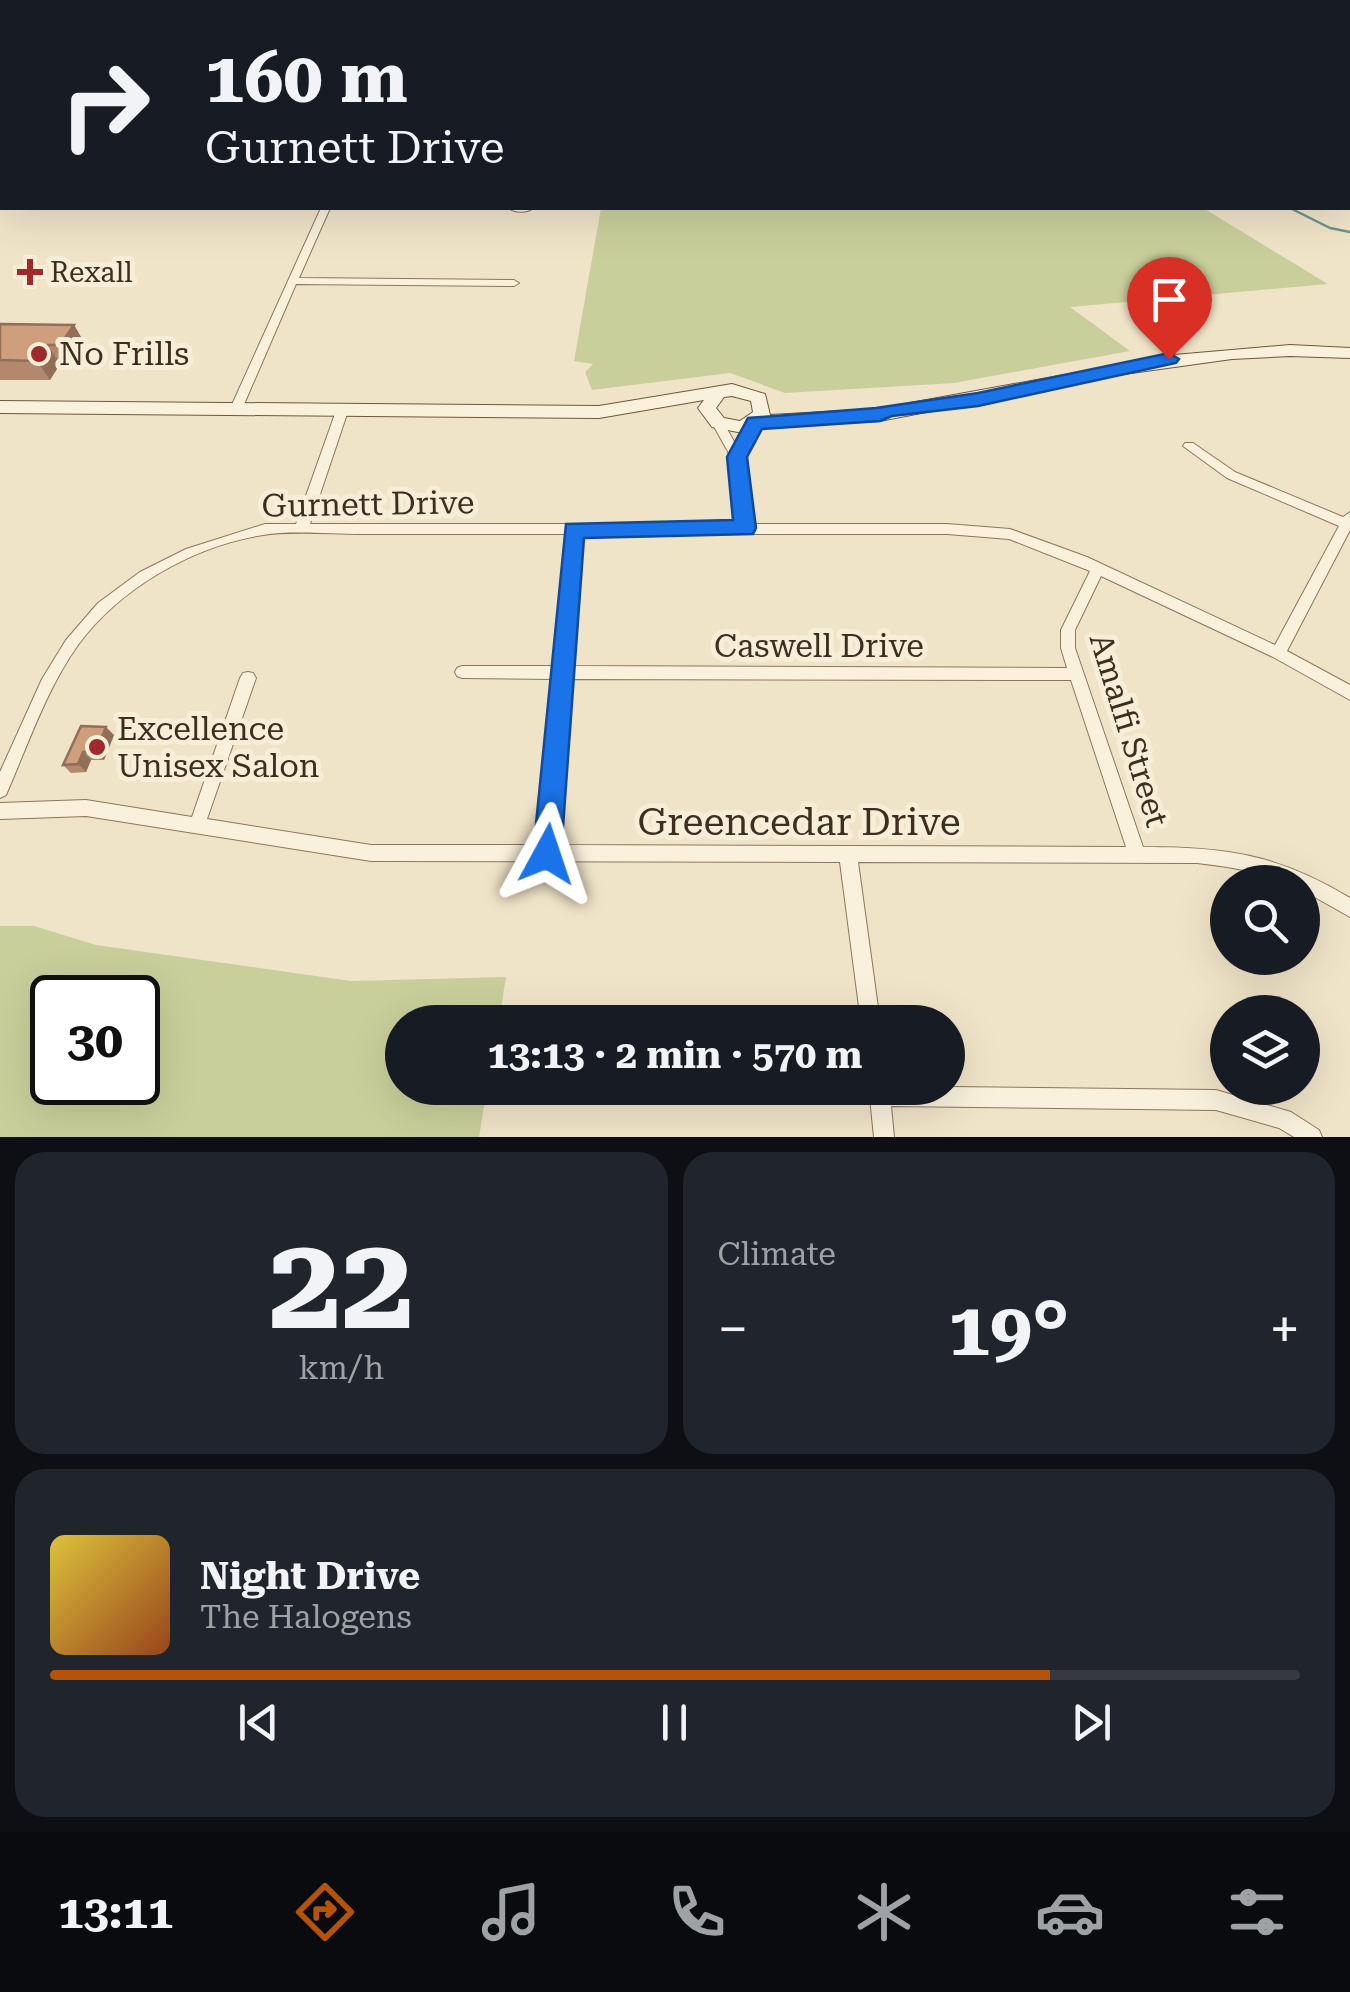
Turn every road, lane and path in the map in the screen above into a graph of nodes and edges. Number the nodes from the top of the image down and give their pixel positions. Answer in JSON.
{"nodes":[{"id":1,"x":324,"y":210,"type":"edge"},
{"id":2,"x":292,"y":282,"type":"junction"},
{"id":3,"x":514,"y":284,"type":"dead end"},
{"id":4,"x":1350,"y":353,"type":"edge"},
{"id":5,"x":719,"y":392,"type":"junction"},
{"id":6,"x":758,"y":398,"type":"junction"},
{"id":7,"x":0,"y":407,"type":"edge"},
{"id":8,"x":236,"y":409,"type":"junction"},
{"id":9,"x":887,"y":410,"type":"junction"},
{"id":10,"x":342,"y":411,"type":"junction"},
{"id":11,"x":616,"y":412,"type":"junction"},
{"id":12,"x":716,"y":421,"type":"junction"},
{"id":13,"x":753,"y":423,"type":"junction"},
{"id":14,"x":1189,"y":446,"type":"dead end"},
{"id":15,"x":737,"y":457,"type":"junction"},
{"id":16,"x":1348,"y":520,"type":"edge"},
{"id":17,"x":302,"y":527,"type":"junction"},
{"id":18,"x":745,"y":528,"type":"junction"},
{"id":19,"x":574,"y":530,"type":"junction"},
{"id":20,"x":1098,"y":569,"type":"junction"},
{"id":21,"x":1278,"y":653,"type":"junction"},
{"id":22,"x":462,"y":672,"type":"dead end"},
{"id":23,"x":562,"y":673,"type":"junction"},
{"id":24,"x":1076,"y":674,"type":"junction"},
{"id":25,"x":248,"y":678,"type":"dead end"},
{"id":26,"x":1350,"y":693,"type":"edge"},
{"id":27,"x":0,"y":790,"type":"edge"},
{"id":28,"x":0,"y":811,"type":"edge"},
{"id":29,"x":196,"y":825,"type":"junction"},
{"id":30,"x":547,"y":854,"type":"junction"},
{"id":31,"x":1138,"y":854,"type":"junction"},
{"id":32,"x":848,"y":855,"type":"junction"},
{"id":33,"x":1350,"y":908,"type":"edge"},
{"id":34,"x":868,"y":1005,"type":"edge"},
{"id":35,"x":965,"y":1094,"type":"edge"},
{"id":36,"x":880,"y":1105,"type":"edge"},
{"id":37,"x":884,"y":1137,"type":"edge"},
{"id":38,"x":1312,"y":1137,"type":"edge"}],
"edges":[{"from":1,"to":2,"type":"street"},
{"from":2,"to":3,"type":"street"},
{"from":2,"to":8,"type":"street"},
{"from":4,"to":9,"type":"main road"},
{"from":5,"to":6,"type":"main road"},
{"from":5,"to":11,"type":"main road"},
{"from":5,"to":12,"type":"main road"},
{"from":6,"to":9,"type":"main road"},
{"from":6,"to":13,"type":"main road"},
{"from":7,"to":8,"type":"main road"},
{"from":8,"to":10,"type":"main road"},
{"from":9,"to":13,"type":"main road"},
{"from":10,"to":11,"type":"main road"},
{"from":10,"to":17,"type":"street"},
{"from":11,"to":12,"type":"main road"},
{"from":12,"to":13,"type":"main road"},
{"from":12,"to":15,"type":"street"},
{"from":13,"to":15,"type":"street"},
{"from":14,"to":16,"type":"street"},
{"from":15,"to":18,"type":"street"},
{"from":16,"to":21,"type":"street"},
{"from":17,"to":19,"type":"street","name":"Gurnett Drive"},
{"from":17,"to":27,"type":"street","name":"Gurnett Drive"},
{"from":18,"to":19,"type":"street","name":"Gurnett Drive"},
{"from":18,"to":20,"type":"street","name":"Gurnett Drive"},
{"from":19,"to":23,"type":"street"},
{"from":20,"to":21,"type":"street","name":"Gurnett Drive"},
{"from":20,"to":24,"type":"street","name":"Amalfi Street"},
{"from":21,"to":26,"type":"street","name":"Gurnett Drive"},
{"from":22,"to":23,"type":"street","name":"Caswell Drive"},
{"from":23,"to":24,"type":"street","name":"Caswell Drive"},
{"from":23,"to":30,"type":"street"},
{"from":24,"to":31,"type":"street","name":"Amalfi Street"},
{"from":25,"to":29,"type":"street"},
{"from":28,"to":29,"type":"street","name":"Greencedar Drive"},
{"from":29,"to":30,"type":"street","name":"Greencedar Drive"},
{"from":30,"to":32,"type":"street","name":"Greencedar Drive"},
{"from":31,"to":32,"type":"street","name":"Greencedar Drive"},
{"from":31,"to":33,"type":"street","name":"Greencedar Drive"},
{"from":32,"to":34,"type":"street"},
{"from":35,"to":38,"type":"street"},
{"from":36,"to":37,"type":"street"}]}
